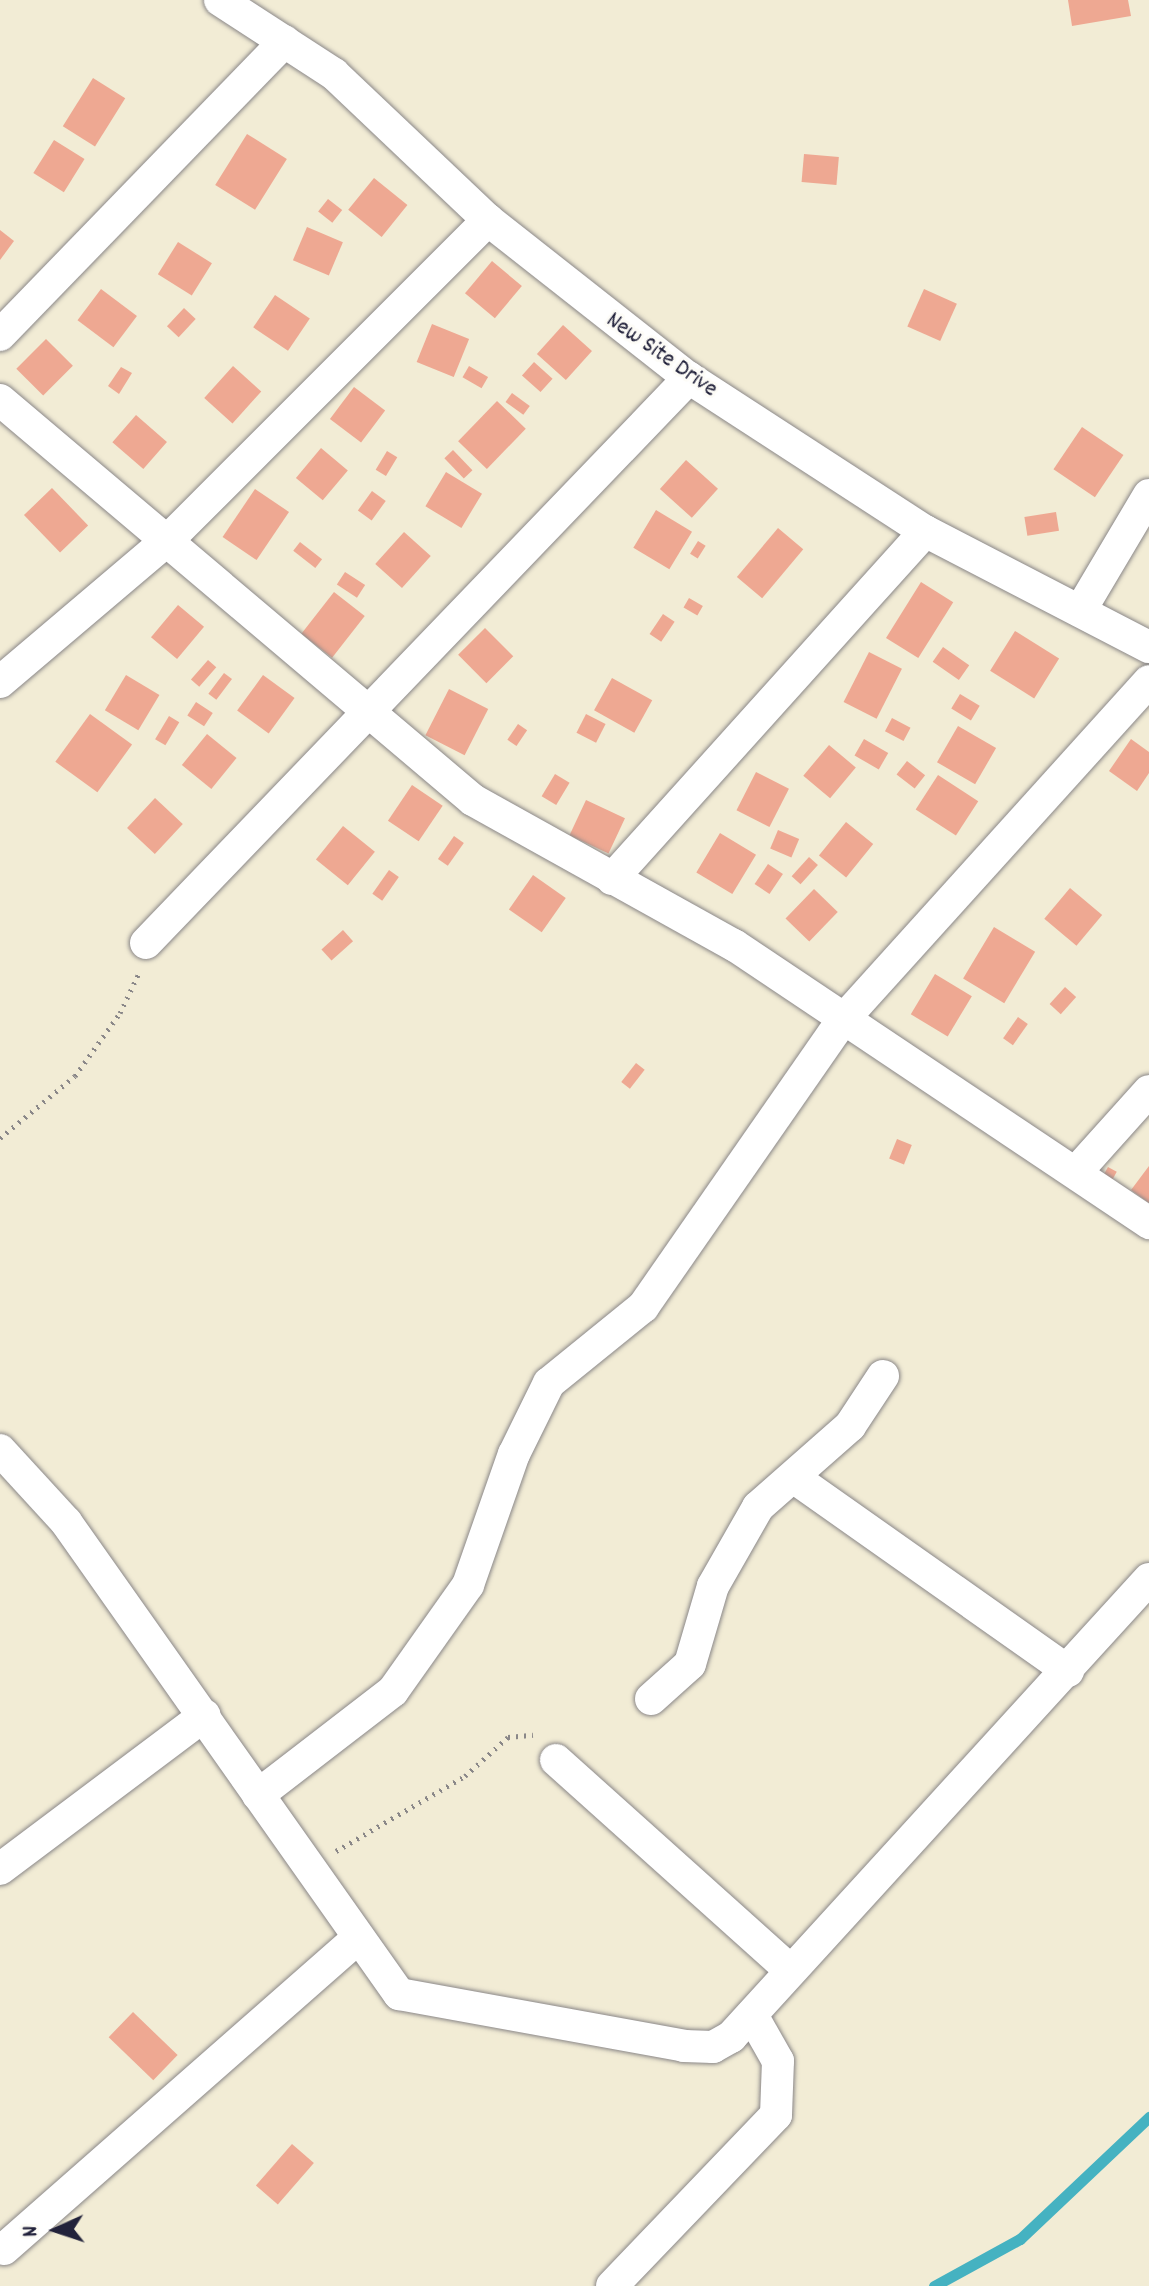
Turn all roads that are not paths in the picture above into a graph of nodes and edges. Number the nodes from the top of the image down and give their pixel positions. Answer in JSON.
{"nodes":[{"id":1,"x":220,"y":0,"type":"edge"},
{"id":2,"x":285,"y":41,"type":"junction"},
{"id":3,"x":488,"y":220,"type":"junction"},
{"id":4,"x":0,"y":335,"type":"edge"},
{"id":5,"x":689,"y":378,"type":"junction"},
{"id":6,"x":0,"y":400,"type":"edge"},
{"id":7,"x":1149,"y":495,"type":"edge"},
{"id":8,"x":925,"y":531,"type":"junction"},
{"id":9,"x":170,"y":538,"type":"junction"},
{"id":10,"x":1080,"y":611,"type":"junction"},
{"id":11,"x":1149,"y":647,"type":"edge"},
{"id":12,"x":1149,"y":681,"type":"edge"},
{"id":13,"x":0,"y":682,"type":"edge"},
{"id":14,"x":365,"y":714,"type":"junction"},
{"id":15,"x":612,"y":879,"type":"junction"},
{"id":16,"x":146,"y":943,"type":"road end"},
{"id":17,"x":842,"y":1021,"type":"junction"},
{"id":18,"x":1149,"y":1091,"type":"edge"},
{"id":19,"x":1078,"y":1170,"type":"junction"},
{"id":20,"x":1149,"y":1223,"type":"edge"},
{"id":21,"x":883,"y":1376,"type":"dead end"},
{"id":22,"x":0,"y":1450,"type":"edge"},
{"id":23,"x":796,"y":1479,"type":"junction"},
{"id":24,"x":1149,"y":1579,"type":"edge"},
{"id":25,"x":1068,"y":1671,"type":"junction"},
{"id":26,"x":651,"y":1699,"type":"dead end"},
{"id":27,"x":205,"y":1715,"type":"junction"},
{"id":28,"x":556,"y":1760,"type":"road end"},
{"id":29,"x":258,"y":1795,"type":"junction"},
{"id":30,"x":0,"y":1869,"type":"edge"},
{"id":31,"x":357,"y":1939,"type":"junction"},
{"id":32,"x":788,"y":1968,"type":"junction"},
{"id":33,"x":752,"y":2015,"type":"junction"},
{"id":34,"x":4,"y":2249,"type":"dead end"},
{"id":35,"x":612,"y":2286,"type":"edge"}],
"edges":[{"from":1,"to":2,"type":"street","name":"New Site Drive"},
{"from":2,"to":3,"type":"street","name":"New Site Drive"},
{"from":2,"to":4,"type":"street"},
{"from":3,"to":5,"type":"street","name":"New Site Drive"},
{"from":3,"to":9,"type":"street"},
{"from":5,"to":8,"type":"street","name":"New Site Drive"},
{"from":5,"to":14,"type":"street"},
{"from":6,"to":9,"type":"street"},
{"from":7,"to":10,"type":"street"},
{"from":8,"to":10,"type":"street","name":"New Site Drive"},
{"from":8,"to":15,"type":"street"},
{"from":9,"to":13,"type":"street"},
{"from":9,"to":14,"type":"street"},
{"from":10,"to":11,"type":"street","name":"New Site Drive"},
{"from":12,"to":17,"type":"street"},
{"from":14,"to":15,"type":"street"},
{"from":14,"to":16,"type":"street"},
{"from":15,"to":17,"type":"street"},
{"from":17,"to":19,"type":"street"},
{"from":17,"to":29,"type":"street"},
{"from":18,"to":19,"type":"street"},
{"from":19,"to":20,"type":"street"},
{"from":21,"to":23,"type":"street"},
{"from":22,"to":27,"type":"street"},
{"from":23,"to":25,"type":"street"},
{"from":23,"to":26,"type":"street"},
{"from":24,"to":25,"type":"street"},
{"from":25,"to":32,"type":"street"},
{"from":27,"to":29,"type":"street"},
{"from":27,"to":30,"type":"street"},
{"from":28,"to":32,"type":"street"},
{"from":29,"to":31,"type":"street"},
{"from":31,"to":33,"type":"street"},
{"from":31,"to":34,"type":"street"},
{"from":32,"to":33,"type":"street"},
{"from":33,"to":35,"type":"street"}]}
